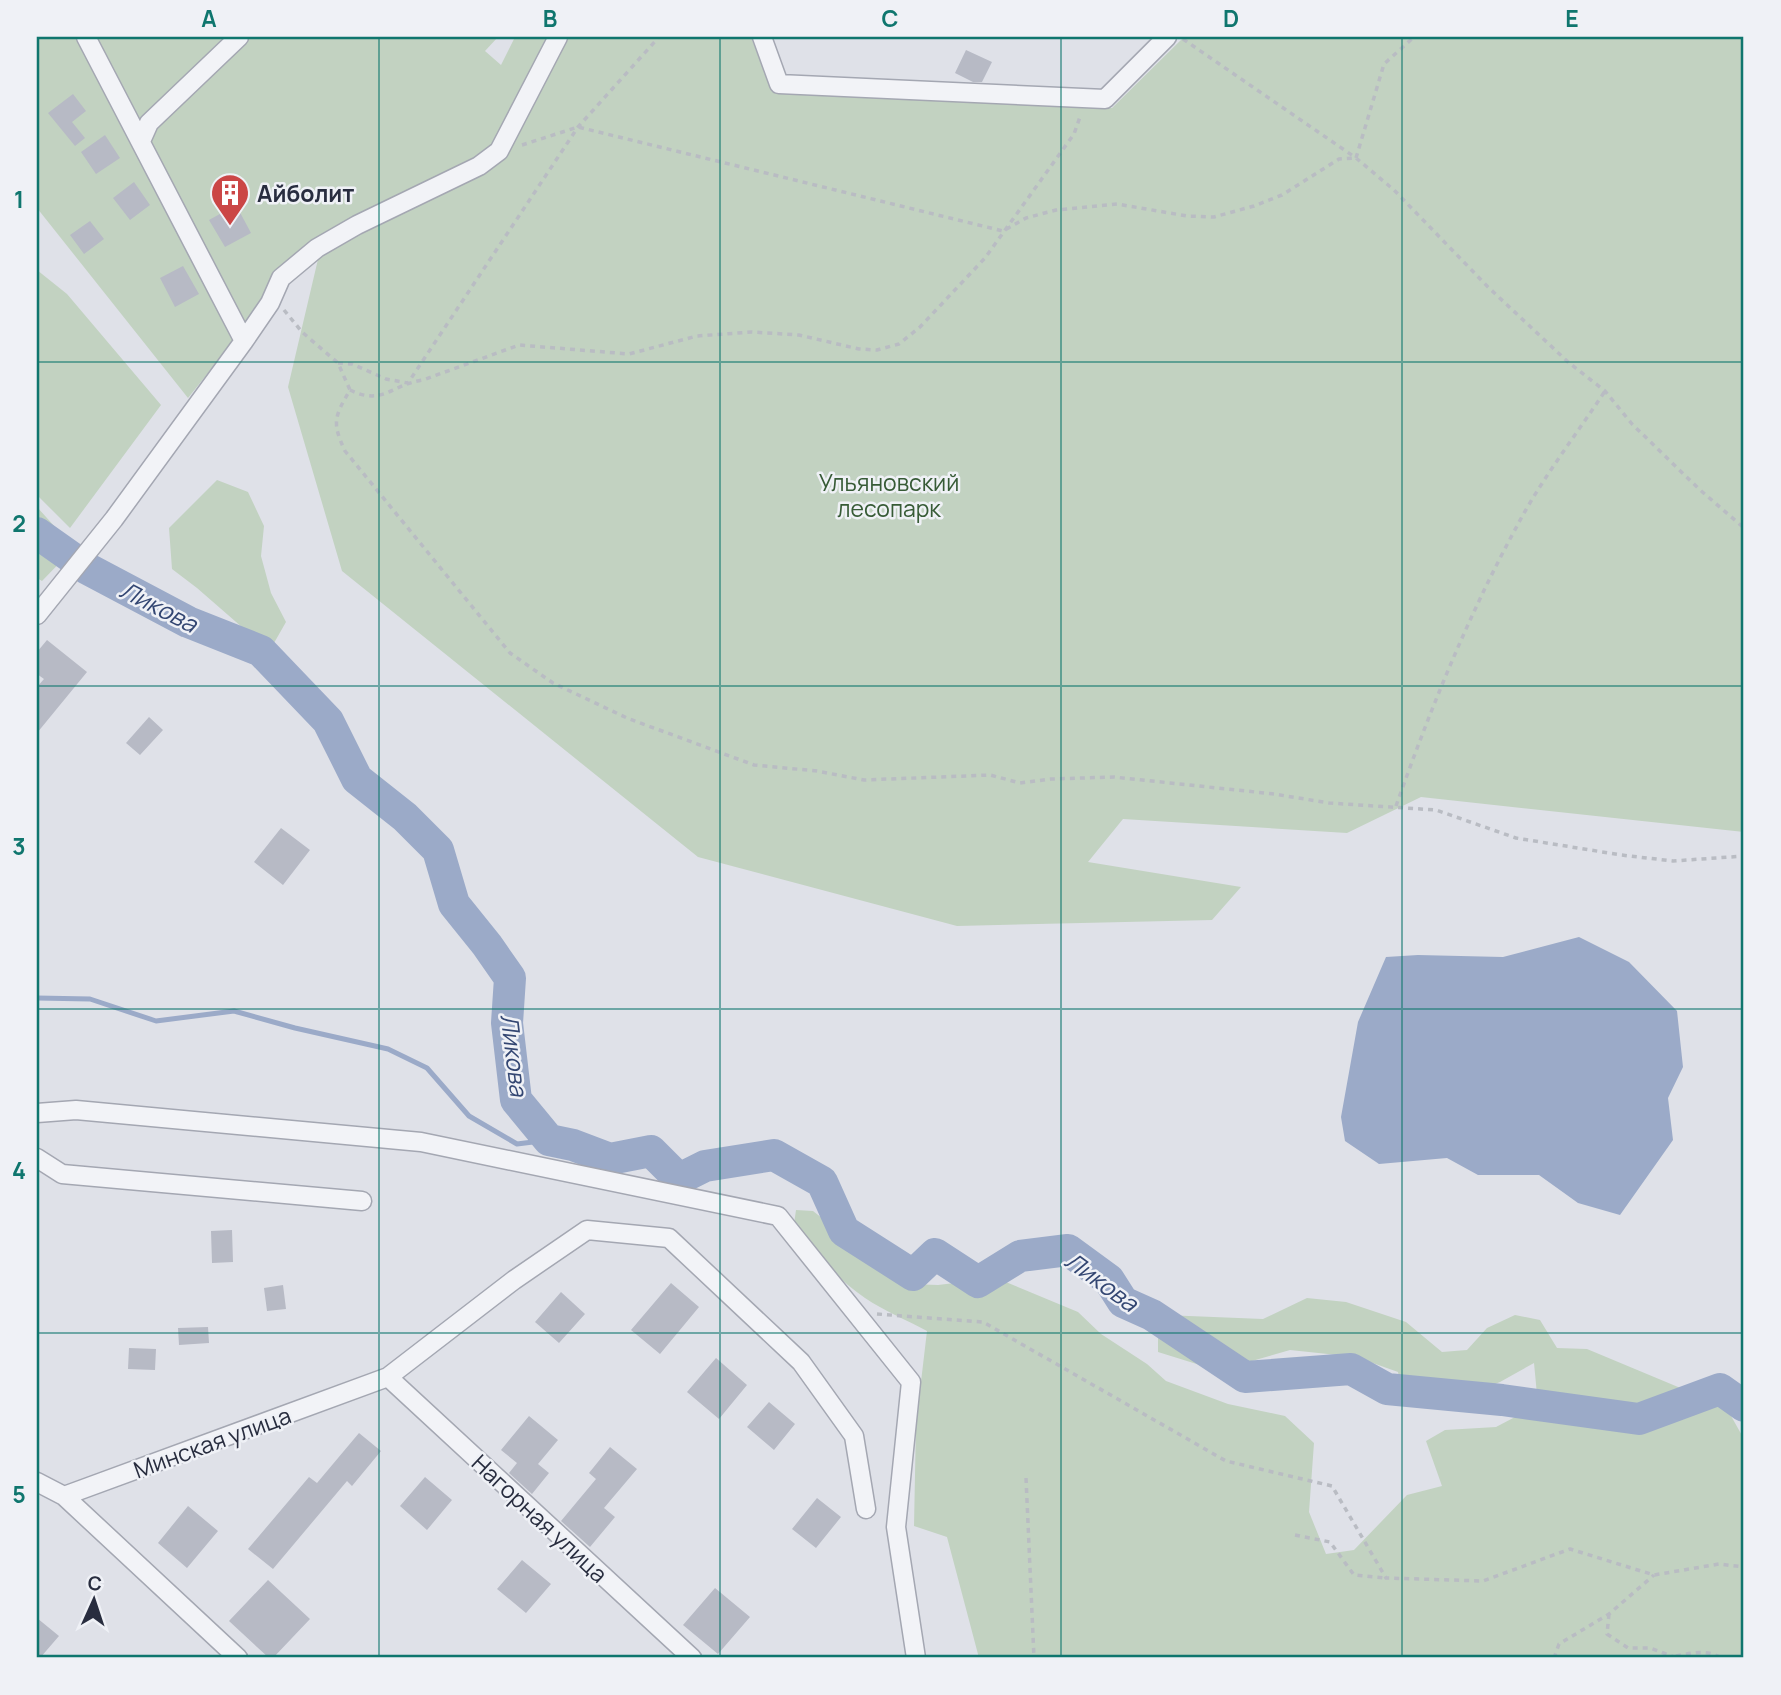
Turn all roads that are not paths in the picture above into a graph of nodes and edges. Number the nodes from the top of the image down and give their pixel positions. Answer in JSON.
{"nodes":[{"id":1,"x":86,"y":37,"type":"edge"},
{"id":2,"x":239,"y":37,"type":"edge"},
{"id":3,"x":558,"y":37,"type":"edge"},
{"id":4,"x":762,"y":37,"type":"edge"},
{"id":5,"x":1167,"y":37,"type":"edge"},
{"id":6,"x":141,"y":141,"type":"junction"},
{"id":7,"x":247,"y":337,"type":"junction"},
{"id":8,"x":37,"y":615,"type":"edge"},
{"id":9,"x":37,"y":1113,"type":"edge"},
{"id":10,"x":37,"y":1158,"type":"edge"},
{"id":11,"x":362,"y":1200,"type":"dead end"},
{"id":12,"x":388,"y":1377,"type":"junction"},
{"id":13,"x":37,"y":1482,"type":"edge"},
{"id":14,"x":64,"y":1496,"type":"junction"},
{"id":15,"x":866,"y":1509,"type":"dead end"},
{"id":16,"x":238,"y":1658,"type":"edge"},
{"id":17,"x":692,"y":1658,"type":"edge"},
{"id":18,"x":916,"y":1658,"type":"edge"}],
"edges":[{"from":1,"to":6,"type":"street"},
{"from":2,"to":6,"type":"street"},
{"from":3,"to":7,"type":"street"},
{"from":4,"to":5,"type":"street"},
{"from":6,"to":7,"type":"street"},
{"from":7,"to":8,"type":"street"},
{"from":9,"to":18,"type":"street"},
{"from":10,"to":11,"type":"street"},
{"from":12,"to":14,"type":"street","name":"Минская улица"},
{"from":12,"to":15,"type":"street","name":"Минская улица"},
{"from":12,"to":17,"type":"street","name":"Нагорная улица"},
{"from":13,"to":14,"type":"street"},
{"from":14,"to":16,"type":"street"}]}
